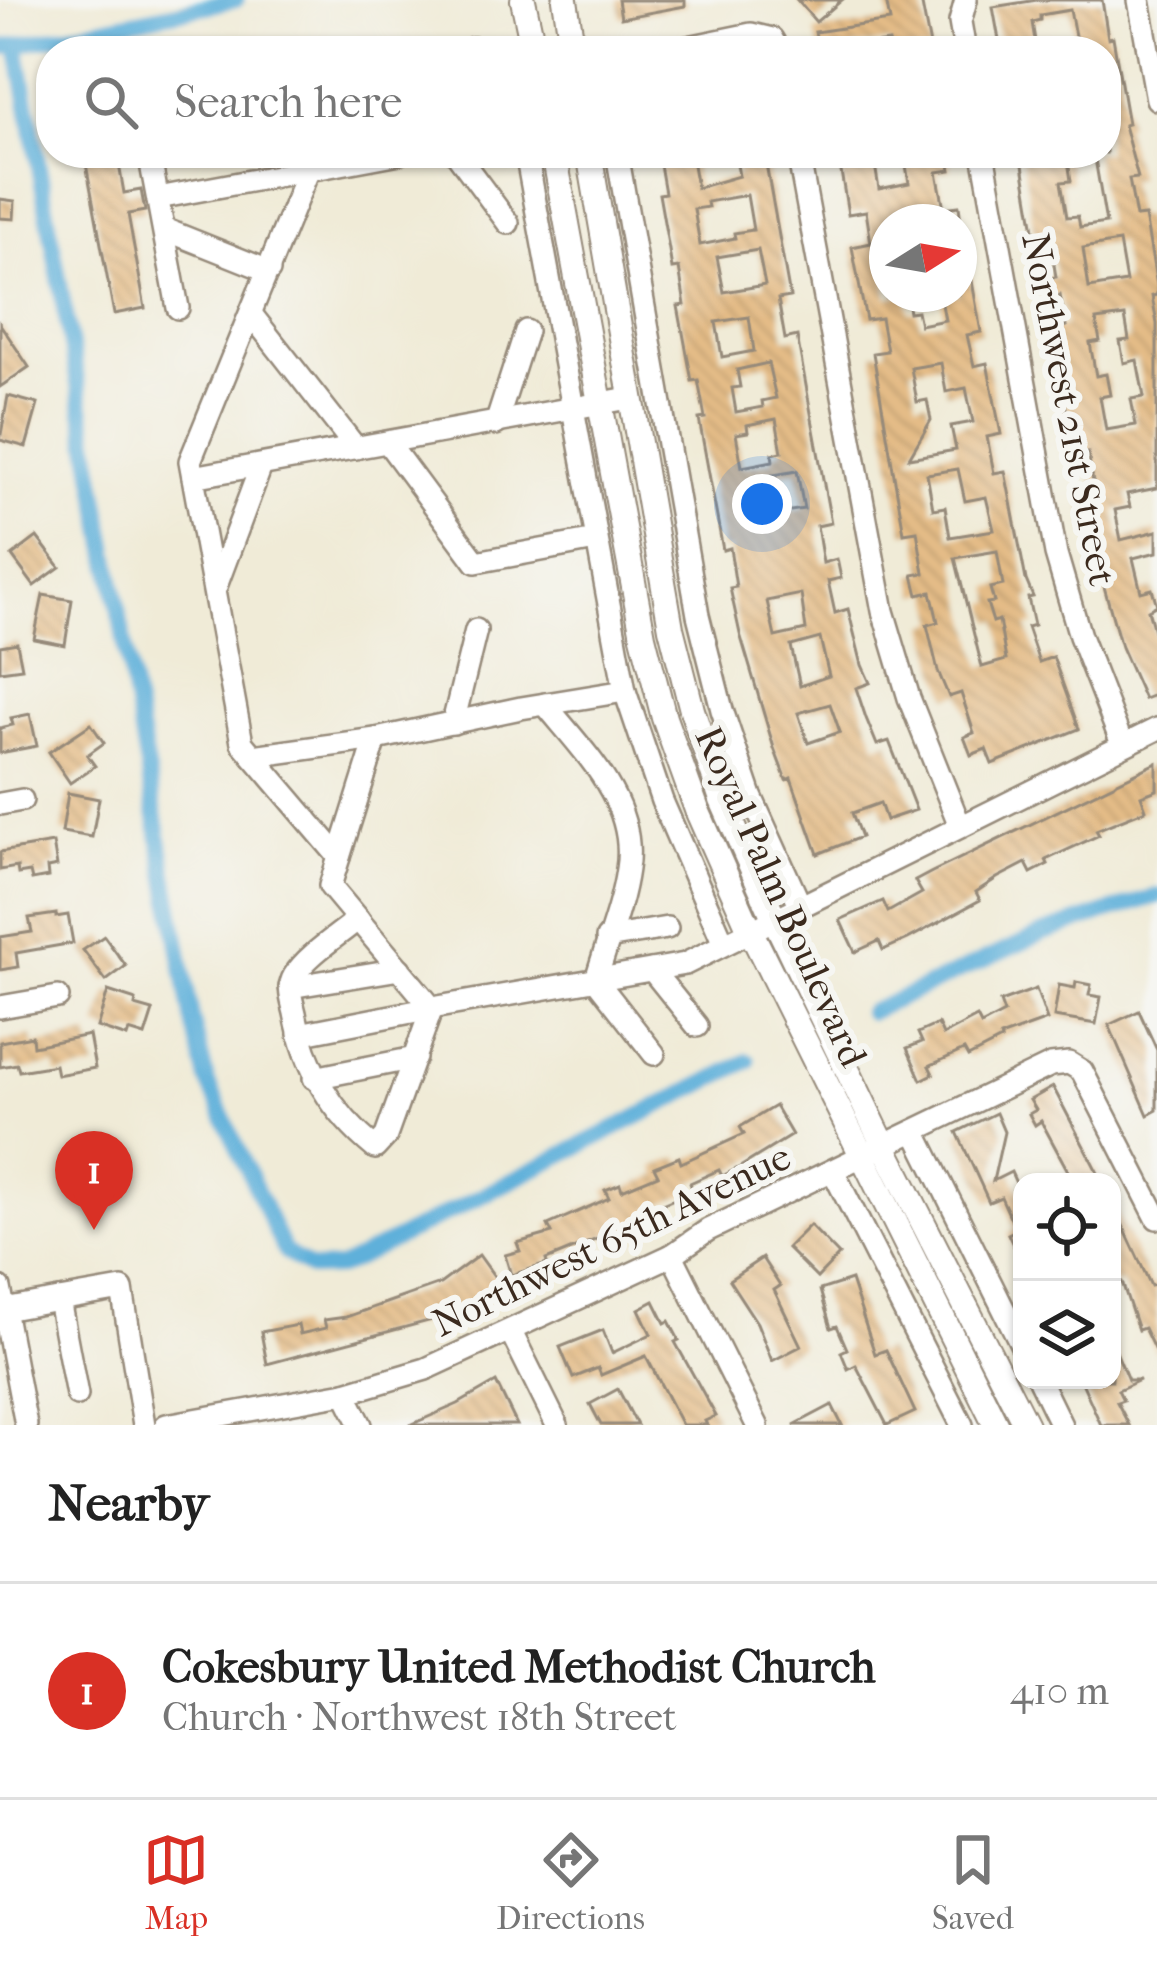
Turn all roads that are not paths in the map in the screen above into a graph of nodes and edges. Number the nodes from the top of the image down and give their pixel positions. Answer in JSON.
{"nodes":[{"id":1,"x":523,"y":0,"type":"edge"},
{"id":2,"x":565,"y":0,"type":"edge"},
{"id":3,"x":1139,"y":0,"type":"edge"},
{"id":4,"x":964,"y":1,"type":"edge"},
{"id":5,"x":531,"y":36,"type":"edge"},
{"id":6,"x":571,"y":36,"type":"edge"},
{"id":7,"x":962,"y":36,"type":"edge"},
{"id":8,"x":1157,"y":99,"type":"edge"},
{"id":9,"x":152,"y":168,"type":"edge"},
{"id":10,"x":275,"y":168,"type":"edge"},
{"id":11,"x":300,"y":168,"type":"edge"},
{"id":12,"x":467,"y":168,"type":"edge"},
{"id":13,"x":529,"y":168,"type":"edge"},
{"id":14,"x":557,"y":168,"type":"edge"},
{"id":15,"x":591,"y":168,"type":"edge"},
{"id":16,"x":620,"y":168,"type":"edge"},
{"id":17,"x":801,"y":168,"type":"edge"},
{"id":18,"x":986,"y":168,"type":"edge"},
{"id":19,"x":158,"y":198,"type":"junction"},
{"id":20,"x":508,"y":223,"type":"dead end"},
{"id":21,"x":164,"y":229,"type":"junction"},
{"id":22,"x":269,"y":271,"type":"junction"},
{"id":23,"x":178,"y":308,"type":"dead end"},
{"id":24,"x":251,"y":314,"type":"junction"},
{"id":25,"x":526,"y":331,"type":"dead end"},
{"id":26,"x":629,"y":398,"type":"junction"},
{"id":27,"x":602,"y":404,"type":"junction"},
{"id":28,"x":572,"y":410,"type":"junction"},
{"id":29,"x":496,"y":424,"type":"junction"},
{"id":30,"x":388,"y":443,"type":"junction"},
{"id":31,"x":356,"y":448,"type":"junction"},
{"id":32,"x":261,"y":466,"type":"junction"},
{"id":33,"x":193,"y":477,"type":"junction"},
{"id":34,"x":596,"y":540,"type":"junction"},
{"id":35,"x":214,"y":591,"type":"junction"},
{"id":36,"x":476,"y":630,"type":"dead end"},
{"id":37,"x":625,"y":691,"type":"junction"},
{"id":38,"x":545,"y":704,"type":"junction"},
{"id":39,"x":453,"y":723,"type":"junction"},
{"id":40,"x":1157,"y":729,"type":"edge"},
{"id":41,"x":376,"y":740,"type":"junction"},
{"id":42,"x":1122,"y":744,"type":"junction"},
{"id":43,"x":253,"y":756,"type":"junction"},
{"id":44,"x":960,"y":826,"type":"junction"},
{"id":45,"x":339,"y":857,"type":"junction"},
{"id":46,"x":800,"y":905,"type":"junction"},
{"id":47,"x":358,"y":920,"type":"junction"},
{"id":48,"x":762,"y":924,"type":"junction"},
{"id":49,"x":667,"y":928,"type":"dead end"},
{"id":50,"x":608,"y":938,"type":"junction"},
{"id":51,"x":724,"y":944,"type":"junction"},
{"id":52,"x":400,"y":969,"type":"junction"},
{"id":53,"x":652,"y":970,"type":"junction"},
{"id":54,"x":596,"y":980,"type":"junction"},
{"id":55,"x":290,"y":987,"type":"junction"},
{"id":56,"x":58,"y":997,"type":"dead end"},
{"id":57,"x":0,"y":1007,"type":"edge"},
{"id":58,"x":432,"y":1008,"type":"junction"},
{"id":59,"x":697,"y":1026,"type":"dead end"},
{"id":60,"x":299,"y":1034,"type":"junction"},
{"id":61,"x":654,"y":1054,"type":"dead end"},
{"id":62,"x":415,"y":1058,"type":"junction"},
{"id":63,"x":314,"y":1078,"type":"junction"},
{"id":64,"x":915,"y":1131,"type":"junction"},
{"id":65,"x":873,"y":1152,"type":"junction"},
{"id":66,"x":833,"y":1171,"type":"junction"},
{"id":67,"x":1157,"y":1219,"type":"edge"},
{"id":68,"x":672,"y":1255,"type":"junction"},
{"id":69,"x":2,"y":1299,"type":"edge"},
{"id":70,"x":58,"y":1300,"type":"junction"},
{"id":71,"x":1013,"y":1328,"type":"edge"},
{"id":72,"x":511,"y":1333,"type":"junction"},
{"id":73,"x":9,"y":1389,"type":"edge"},
{"id":74,"x":1043,"y":1389,"type":"edge"},
{"id":75,"x":345,"y":1393,"type":"junction"},
{"id":76,"x":77,"y":1395,"type":"dead end"},
{"id":77,"x":26,"y":1425,"type":"edge"},
{"id":78,"x":144,"y":1425,"type":"edge"},
{"id":79,"x":166,"y":1425,"type":"edge"},
{"id":80,"x":361,"y":1425,"type":"edge"},
{"id":81,"x":557,"y":1425,"type":"edge"},
{"id":82,"x":758,"y":1425,"type":"edge"},
{"id":83,"x":962,"y":1425,"type":"edge"},
{"id":84,"x":996,"y":1425,"type":"edge"},
{"id":85,"x":1026,"y":1425,"type":"edge"},
{"id":86,"x":1061,"y":1425,"type":"edge"}],
"edges":[{"from":1,"to":5,"type":"main road"},
{"from":2,"to":6,"type":"main road"},
{"from":3,"to":8,"type":"street"},
{"from":4,"to":7,"type":"street"},
{"from":9,"to":19,"type":"street"},
{"from":10,"to":19,"type":"street"},
{"from":11,"to":22,"type":"street"},
{"from":12,"to":20,"type":"street"},
{"from":13,"to":28,"type":"street"},
{"from":14,"to":27,"type":"main road","name":"Royal Palm Boulevard"},
{"from":15,"to":26,"type":"main road","name":"Royal Palm Boulevard"},
{"from":16,"to":46,"type":"street"},
{"from":17,"to":44,"type":"street"},
{"from":18,"to":42,"type":"street","name":"Northwest 21st Street"},
{"from":19,"to":21,"type":"street"},
{"from":21,"to":22,"type":"street"},
{"from":21,"to":23,"type":"street"},
{"from":22,"to":24,"type":"street"},
{"from":24,"to":31,"type":"street"},
{"from":24,"to":33,"type":"street"},
{"from":25,"to":29,"type":"street"},
{"from":26,"to":27,"type":"street"},
{"from":26,"to":48,"type":"main road","name":"Royal Palm Boulevard"},
{"from":27,"to":28,"type":"street"},
{"from":27,"to":48,"type":"main road","name":"Royal Palm Boulevard"},
{"from":28,"to":29,"type":"street"},
{"from":28,"to":34,"type":"street"},
{"from":29,"to":30,"type":"street"},
{"from":30,"to":31,"type":"street"},
{"from":30,"to":34,"type":"street"},
{"from":31,"to":32,"type":"street"},
{"from":32,"to":33,"type":"street"},
{"from":32,"to":35,"type":"street"},
{"from":33,"to":35,"type":"street"},
{"from":34,"to":37,"type":"street"},
{"from":35,"to":43,"type":"street"},
{"from":36,"to":39,"type":"street"},
{"from":37,"to":38,"type":"street"},
{"from":37,"to":51,"type":"street"},
{"from":38,"to":39,"type":"street"},
{"from":38,"to":50,"type":"street"},
{"from":39,"to":41,"type":"street"},
{"from":40,"to":42,"type":"street"},
{"from":41,"to":43,"type":"street"},
{"from":41,"to":45,"type":"street"},
{"from":42,"to":44,"type":"street"},
{"from":43,"to":45,"type":"street"},
{"from":44,"to":46,"type":"street"},
{"from":45,"to":47,"type":"street"},
{"from":46,"to":48,"type":"street"},
{"from":47,"to":52,"type":"street"},
{"from":47,"to":55,"type":"street"},
{"from":48,"to":51,"type":"street"},
{"from":48,"to":65,"type":"main road","name":"Royal Palm Boulevard"},
{"from":49,"to":50,"type":"street"},
{"from":50,"to":54,"type":"street"},
{"from":51,"to":53,"type":"street"},
{"from":52,"to":55,"type":"street"},
{"from":52,"to":58,"type":"street"},
{"from":53,"to":54,"type":"street"},
{"from":53,"to":59,"type":"street"},
{"from":54,"to":58,"type":"street"},
{"from":54,"to":61,"type":"street"},
{"from":55,"to":60,"type":"street"},
{"from":56,"to":57,"type":"street"},
{"from":58,"to":60,"type":"street"},
{"from":58,"to":62,"type":"street"},
{"from":60,"to":63,"type":"street"},
{"from":62,"to":63,"type":"street"},
{"from":62,"to":63,"type":"street"},
{"from":64,"to":65,"type":"street","name":"Northwest 65th Avenue"},
{"from":64,"to":67,"type":"street","name":"Northwest 65th Avenue"},
{"from":64,"to":71,"type":"street"},
{"from":65,"to":66,"type":"street","name":"Northwest 65th Avenue"},
{"from":65,"to":84,"type":"main road","name":"Royal Palm Boulevard"},
{"from":65,"to":85,"type":"main road","name":"Royal Palm Boulevard"},
{"from":66,"to":68,"type":"street","name":"Northwest 65th Avenue"},
{"from":66,"to":83,"type":"street"},
{"from":68,"to":72,"type":"street","name":"Northwest 65th Avenue"},
{"from":68,"to":82,"type":"street"},
{"from":69,"to":70,"type":"street"},
{"from":69,"to":73,"type":"street"},
{"from":70,"to":76,"type":"street"},
{"from":70,"to":78,"type":"street"},
{"from":72,"to":75,"type":"street","name":"Northwest 65th Avenue"},
{"from":72,"to":81,"type":"street"},
{"from":73,"to":77,"type":"street"},
{"from":74,"to":86,"type":"street"},
{"from":75,"to":79,"type":"street","name":"Northwest 65th Avenue"},
{"from":75,"to":80,"type":"street"}]}
